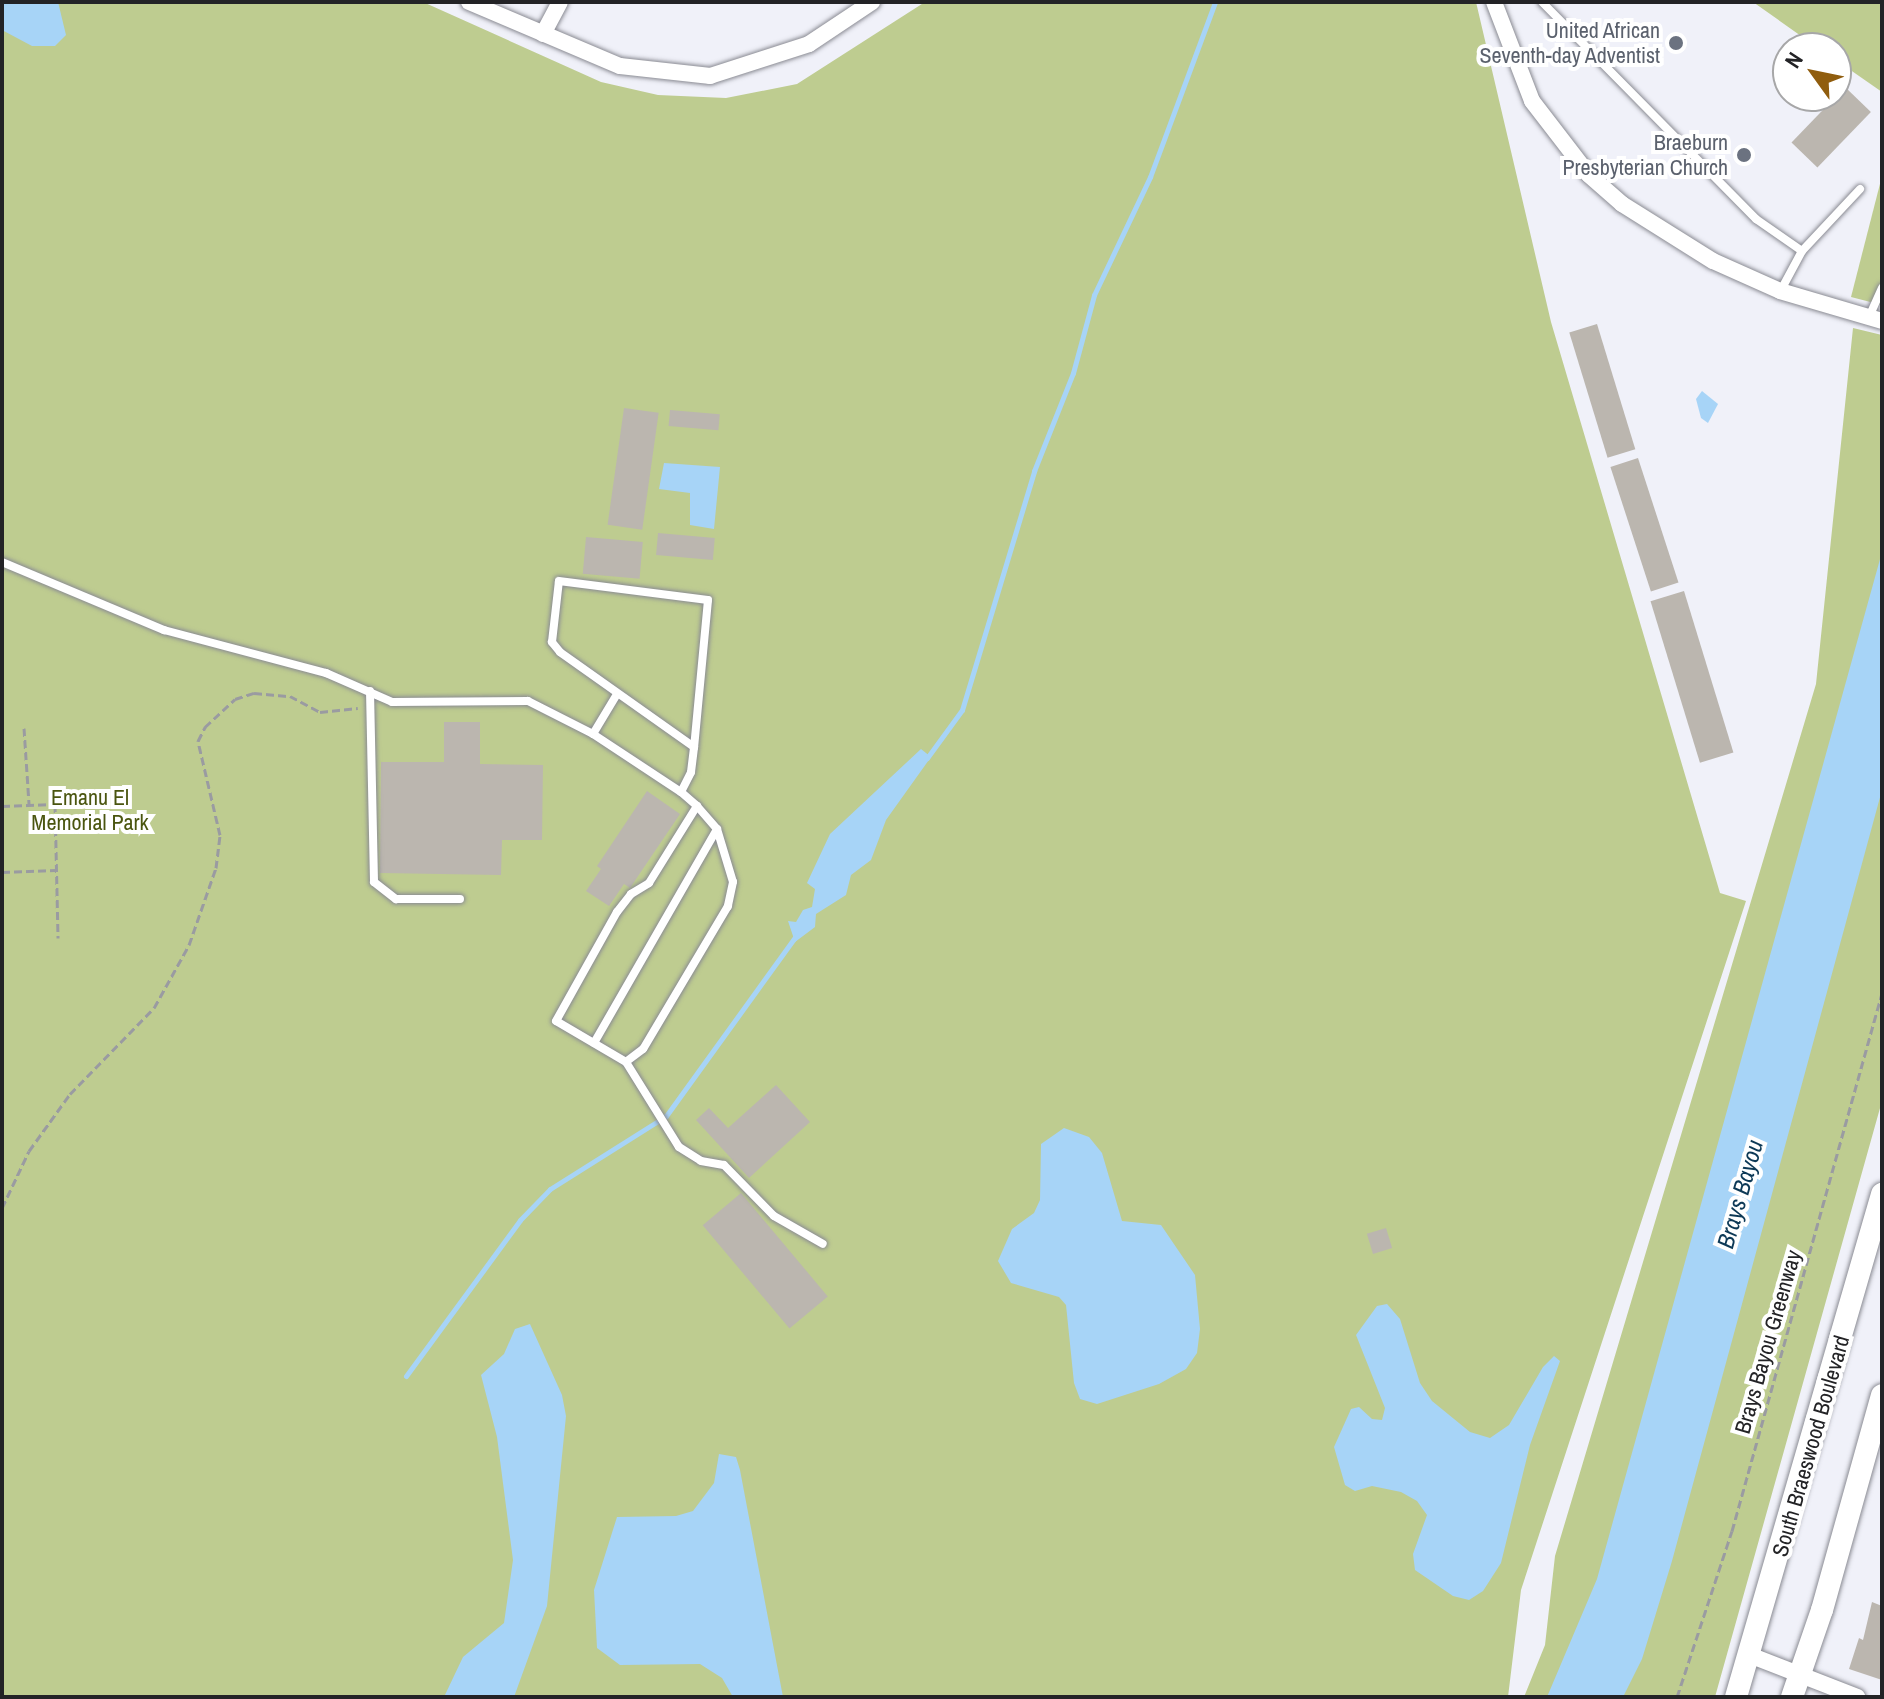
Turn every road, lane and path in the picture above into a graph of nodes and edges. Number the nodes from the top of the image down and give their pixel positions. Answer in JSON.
{"nodes":[{"id":1,"x":469,"y":2,"type":"edge"},
{"id":2,"x":560,"y":2,"type":"edge"},
{"id":3,"x":872,"y":2,"type":"edge"},
{"id":4,"x":1494,"y":2,"type":"edge"},
{"id":5,"x":1542,"y":2,"type":"edge"},
{"id":6,"x":543,"y":34,"type":"junction"},
{"id":7,"x":1860,"y":189,"type":"dead end"},
{"id":8,"x":1802,"y":251,"type":"junction"},
{"id":9,"x":1882,"y":288,"type":"edge"},
{"id":10,"x":1780,"y":291,"type":"junction"},
{"id":11,"x":1876,"y":319,"type":"edge"},
{"id":12,"x":2,"y":562,"type":"edge"},
{"id":13,"x":370,"y":691,"type":"junction"},
{"id":14,"x":617,"y":694,"type":"junction"},
{"id":15,"x":370,"y":706,"type":"junction"},
{"id":16,"x":24,"y":728,"type":"dead end"},
{"id":17,"x":593,"y":734,"type":"junction"},
{"id":18,"x":694,"y":747,"type":"junction"},
{"id":19,"x":681,"y":792,"type":"junction"},
{"id":20,"x":29,"y":805,"type":"junction"},
{"id":21,"x":2,"y":806,"type":"edge"},
{"id":22,"x":697,"y":806,"type":"junction"},
{"id":23,"x":717,"y":829,"type":"junction"},
{"id":24,"x":56,"y":870,"type":"junction"},
{"id":25,"x":2,"y":872,"type":"edge"},
{"id":26,"x":460,"y":899,"type":"dead end"},
{"id":27,"x":58,"y":938,"type":"dead end"},
{"id":28,"x":1882,"y":993,"type":"edge"},
{"id":29,"x":594,"y":1043,"type":"junction"},
{"id":30,"x":626,"y":1062,"type":"junction"},
{"id":31,"x":1881,"y":1202,"type":"edge"},
{"id":32,"x":2,"y":1208,"type":"edge"},
{"id":33,"x":823,"y":1244,"type":"dead end"},
{"id":34,"x":1882,"y":1395,"type":"edge"},
{"id":35,"x":1752,"y":1656,"type":"junction"},
{"id":36,"x":1801,"y":1675,"type":"junction"},
{"id":37,"x":1677,"y":1697,"type":"edge"},
{"id":38,"x":1736,"y":1697,"type":"edge"},
{"id":39,"x":1792,"y":1697,"type":"edge"},
{"id":40,"x":1857,"y":1697,"type":"edge"}],
"edges":[{"from":1,"to":6,"type":"street"},
{"from":2,"to":6,"type":"street"},
{"from":3,"to":6,"type":"street"},
{"from":4,"to":10,"type":"street"},
{"from":5,"to":8,"type":"lane"},
{"from":7,"to":8,"type":"lane"},
{"from":8,"to":10,"type":"lane"},
{"from":9,"to":11,"type":"lane"},
{"from":10,"to":11,"type":"street"},
{"from":12,"to":13,"type":"lane"},
{"from":13,"to":15,"type":"lane"},
{"from":13,"to":17,"type":"lane"},
{"from":14,"to":17,"type":"lane"},
{"from":14,"to":18,"type":"lane"},
{"from":14,"to":18,"type":"lane"},
{"from":15,"to":26,"type":"lane"},
{"from":15,"to":32,"type":"path"},
{"from":16,"to":20,"type":"path"},
{"from":17,"to":19,"type":"lane"},
{"from":18,"to":19,"type":"lane"},
{"from":19,"to":22,"type":"lane"},
{"from":20,"to":21,"type":"path"},
{"from":20,"to":24,"type":"path"},
{"from":22,"to":23,"type":"lane"},
{"from":22,"to":29,"type":"lane"},
{"from":23,"to":29,"type":"lane"},
{"from":23,"to":30,"type":"lane"},
{"from":24,"to":25,"type":"path"},
{"from":24,"to":27,"type":"path"},
{"from":28,"to":37,"type":"path","name":"Brays Bayou Greenway"},
{"from":29,"to":30,"type":"lane"},
{"from":30,"to":33,"type":"lane"},
{"from":31,"to":35,"type":"main road","name":"South Braeswood Boulevard"},
{"from":34,"to":36,"type":"main road"},
{"from":35,"to":36,"type":"street"},
{"from":35,"to":38,"type":"main road","name":"South Braeswood Boulevard"},
{"from":36,"to":39,"type":"main road"},
{"from":36,"to":40,"type":"street"}]}
